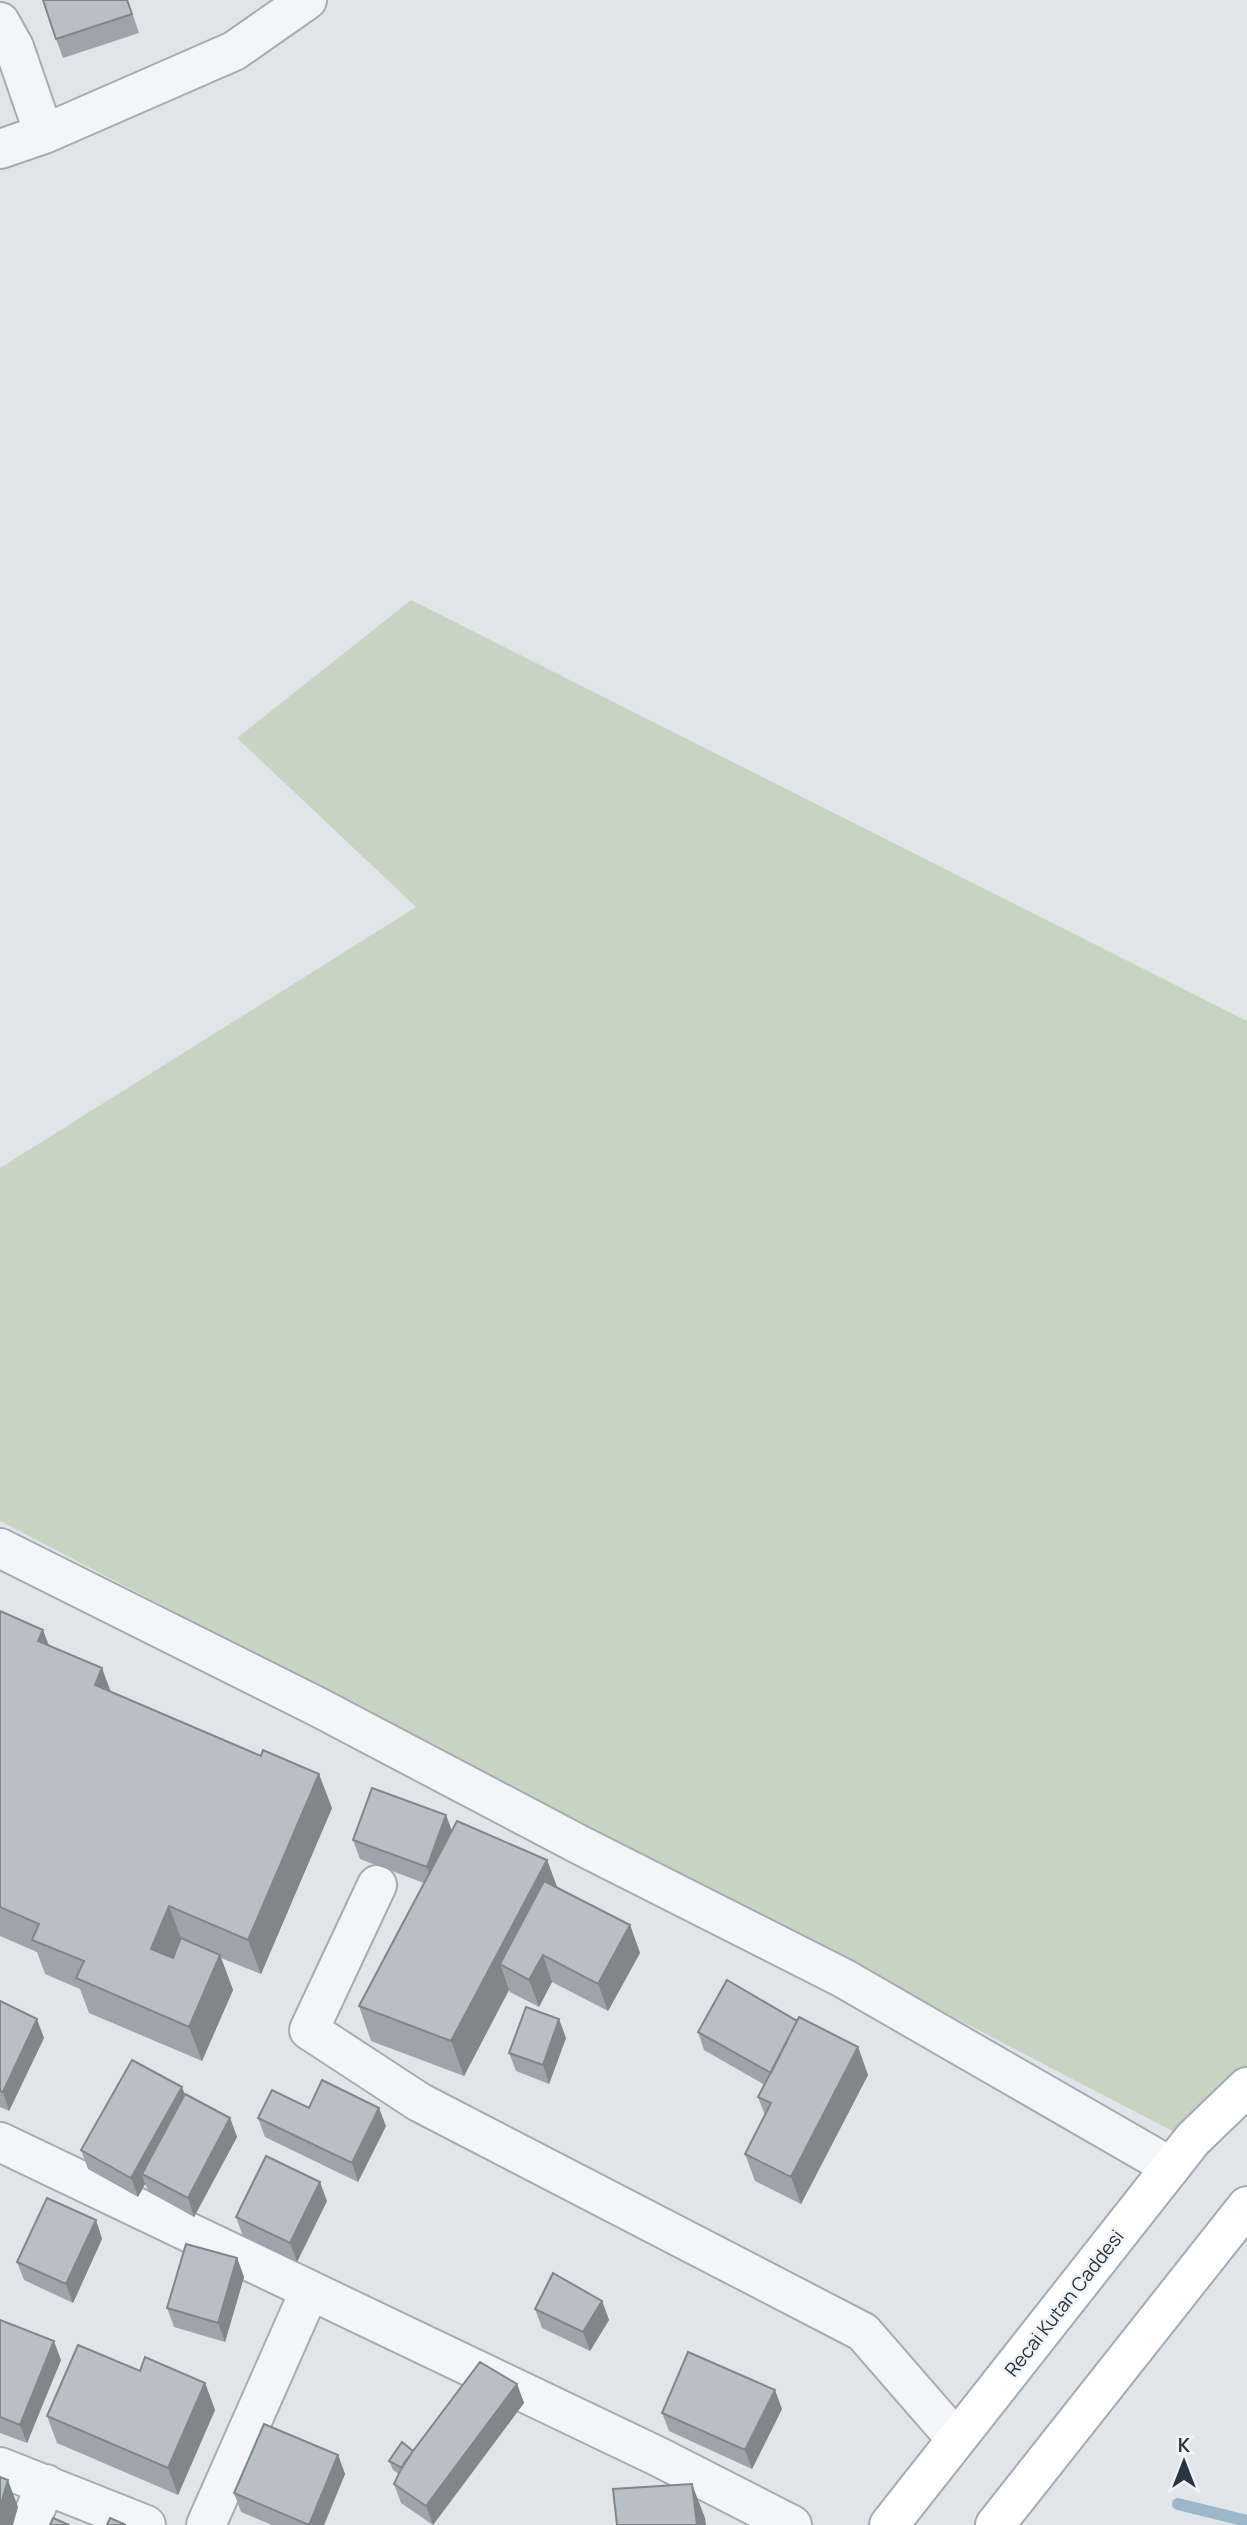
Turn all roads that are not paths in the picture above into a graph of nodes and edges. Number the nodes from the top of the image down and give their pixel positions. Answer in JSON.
{"nodes":[{"id":1,"x":307,"y":0,"type":"edge"},
{"id":2,"x":0,"y":22,"type":"edge"},
{"id":3,"x":44,"y":134,"type":"junction"},
{"id":4,"x":0,"y":149,"type":"edge"},
{"id":5,"x":0,"y":1549,"type":"edge"},
{"id":6,"x":377,"y":1885,"type":"dead end"},
{"id":7,"x":1247,"y":2087,"type":"edge"},
{"id":8,"x":0,"y":2142,"type":"edge"},
{"id":9,"x":1171,"y":2167,"type":"junction"},
{"id":10,"x":1247,"y":2206,"type":"edge"},
{"id":11,"x":310,"y":2290,"type":"junction"},
{"id":12,"x":956,"y":2439,"type":"junction"},
{"id":13,"x":0,"y":2467,"type":"edge"},
{"id":14,"x":46,"y":2484,"type":"junction"},
{"id":15,"x":29,"y":2525,"type":"edge"},
{"id":16,"x":146,"y":2525,"type":"edge"},
{"id":17,"x":206,"y":2525,"type":"edge"},
{"id":18,"x":792,"y":2525,"type":"edge"},
{"id":19,"x":889,"y":2525,"type":"edge"},
{"id":20,"x":995,"y":2525,"type":"edge"}],
"edges":[{"from":1,"to":3,"type":"street"},
{"from":2,"to":3,"type":"street"},
{"from":3,"to":4,"type":"street"},
{"from":5,"to":9,"type":"street"},
{"from":6,"to":12,"type":"street"},
{"from":7,"to":9,"type":"main road","name":"Recai Kutan Caddesi"},
{"from":8,"to":11,"type":"street"},
{"from":9,"to":12,"type":"main road","name":"Recai Kutan Caddesi"},
{"from":10,"to":20,"type":"main road"},
{"from":11,"to":17,"type":"street"},
{"from":11,"to":18,"type":"street"},
{"from":12,"to":19,"type":"main road","name":"Recai Kutan Caddesi"},
{"from":13,"to":14,"type":"street"},
{"from":14,"to":15,"type":"street"},
{"from":14,"to":16,"type":"street"}]}
